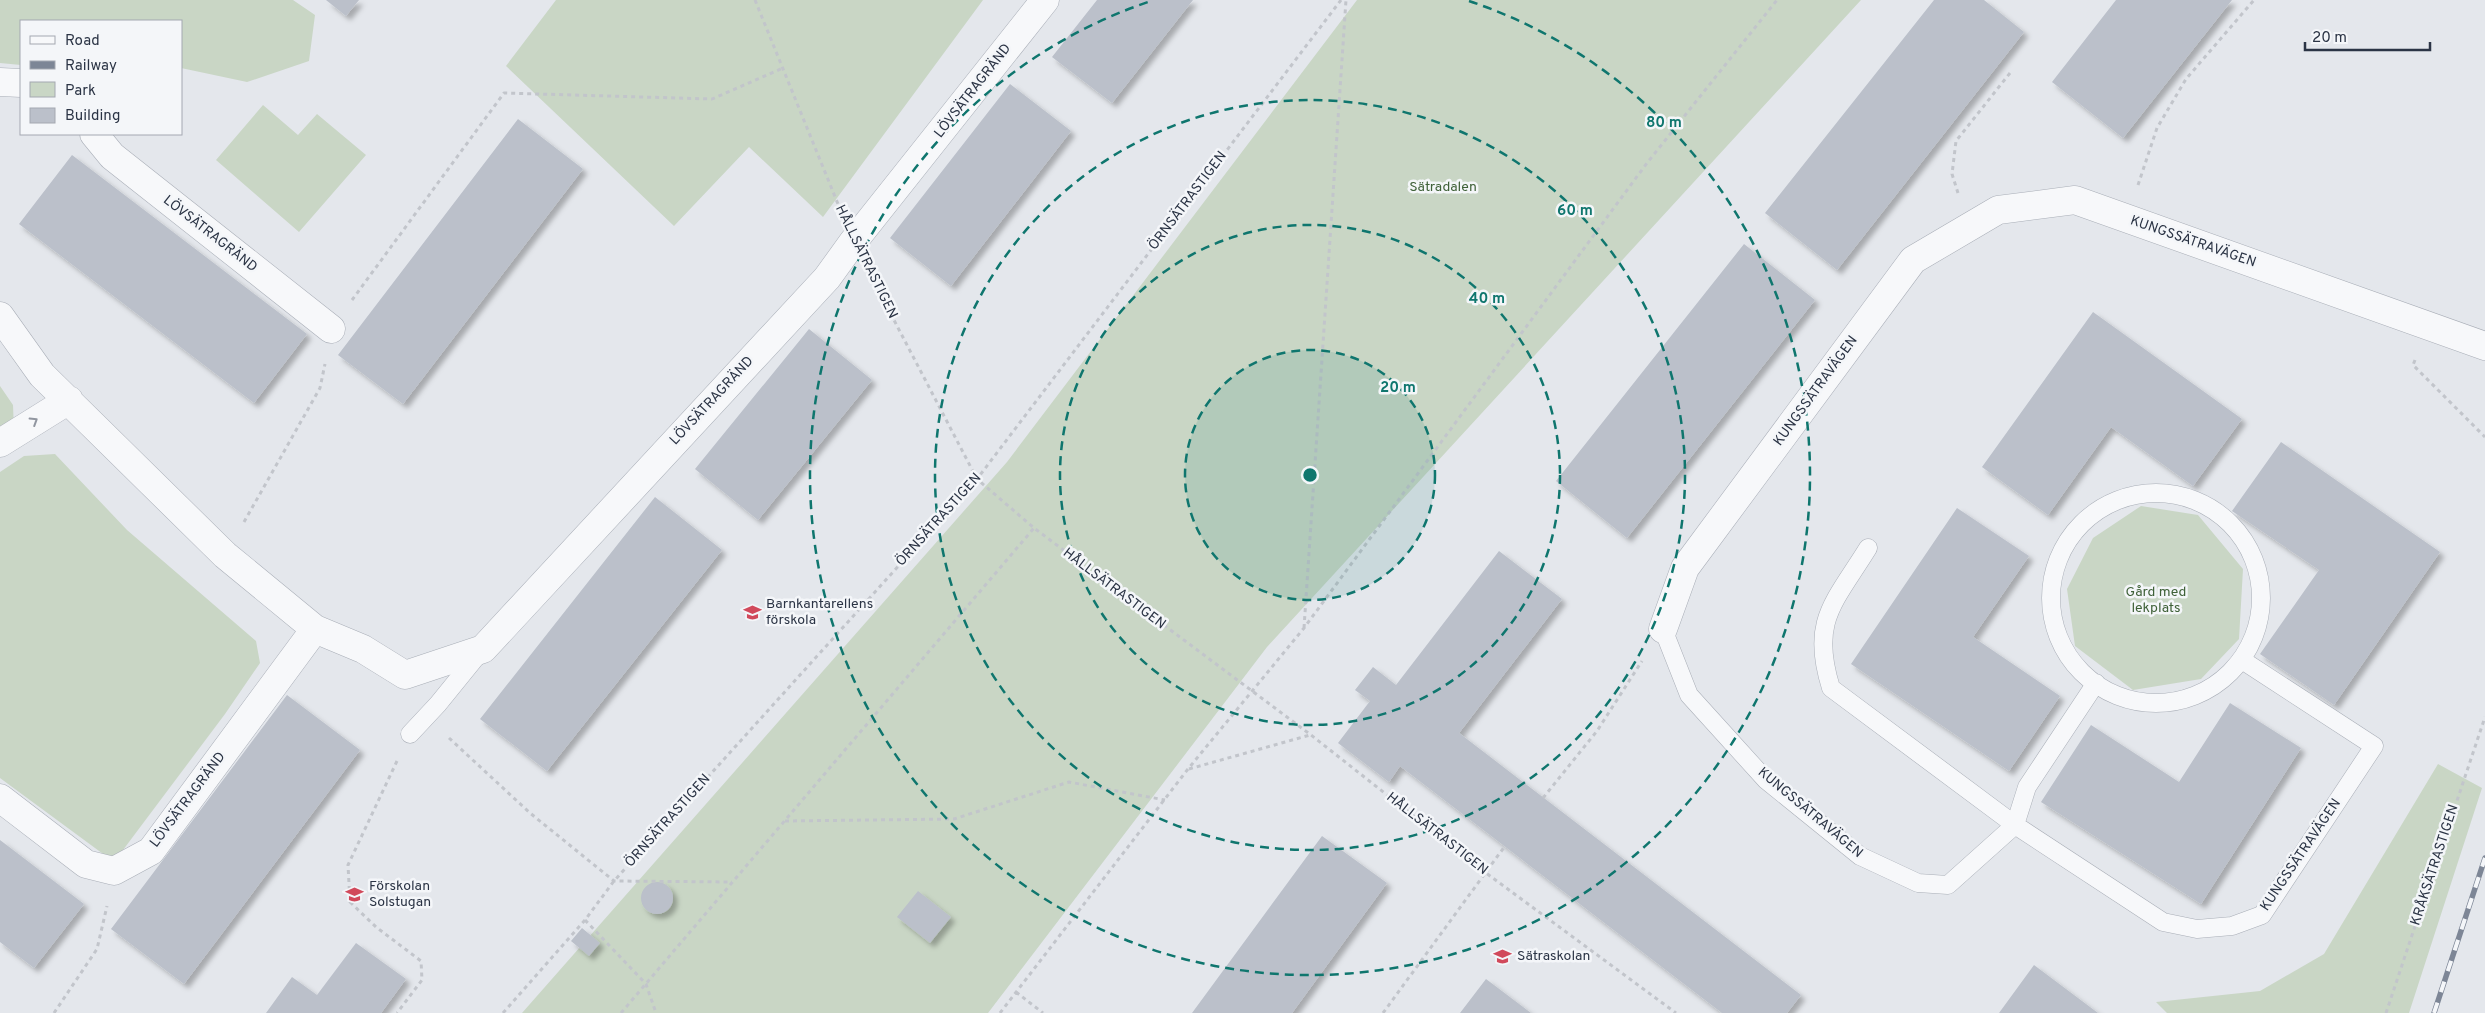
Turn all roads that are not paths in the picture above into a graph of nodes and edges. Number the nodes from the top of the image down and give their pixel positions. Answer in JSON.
{"nodes":[{"id":1,"x":1045,"y":0,"type":"edge"},
{"id":2,"x":0,"y":82,"type":"edge"},
{"id":3,"x":20,"y":83,"type":"edge"},
{"id":4,"x":95,"y":135,"type":"edge"},
{"id":5,"x":0,"y":316,"type":"edge"},
{"id":6,"x":331,"y":329,"type":"road end"},
{"id":7,"x":2485,"y":346,"type":"edge"},
{"id":8,"x":69,"y":400,"type":"junction"},
{"id":9,"x":0,"y":443,"type":"edge"},
{"id":10,"x":1868,"y":548,"type":"dead end"},
{"id":11,"x":315,"y":629,"type":"junction"},
{"id":12,"x":1663,"y":629,"type":"joint"},
{"id":13,"x":483,"y":649,"type":"junction"},
{"id":14,"x":2242,"y":660,"type":"junction"},
{"id":15,"x":2096,"y":683,"type":"junction"},
{"id":16,"x":410,"y":734,"type":"road end"},
{"id":17,"x":0,"y":798,"type":"edge"},
{"id":18,"x":2015,"y":826,"type":"junction"}],
"edges":[{"from":1,"to":13,"type":"street","name":"LÖVSÄTRAGRÄND"},
{"from":2,"to":3,"type":"street"},
{"from":4,"to":6,"type":"street","name":"LÖVSÄTRAGRÄND"},
{"from":5,"to":8,"type":"street","name":"LÖVSÄTRAGRÄND"},
{"from":7,"to":12,"type":"street","name":"KUNGSSÄTRAVÄGEN"},
{"from":9,"to":8,"type":"street","one_way":true},
{"from":8,"to":11,"type":"street","name":"LÖVSÄTRAGRÄND"},
{"from":10,"to":18,"type":"lane","name":"KUNGSSÄTRAVÄGEN"},
{"from":11,"to":13,"type":"street","name":"LÖVSÄTRAGRÄND"},
{"from":11,"to":17,"type":"street","name":"LÖVSÄTRAGRÄND"},
{"from":12,"to":18,"type":"lane","name":"KUNGSSÄTRAVÄGEN"},
{"from":13,"to":16,"type":"lane"},
{"from":14,"to":15,"type":"lane"},
{"from":14,"to":15,"type":"lane"},
{"from":14,"to":18,"type":"lane","name":"KUNGSSÄTRAVÄGEN"},
{"from":15,"to":18,"type":"lane"}]}
